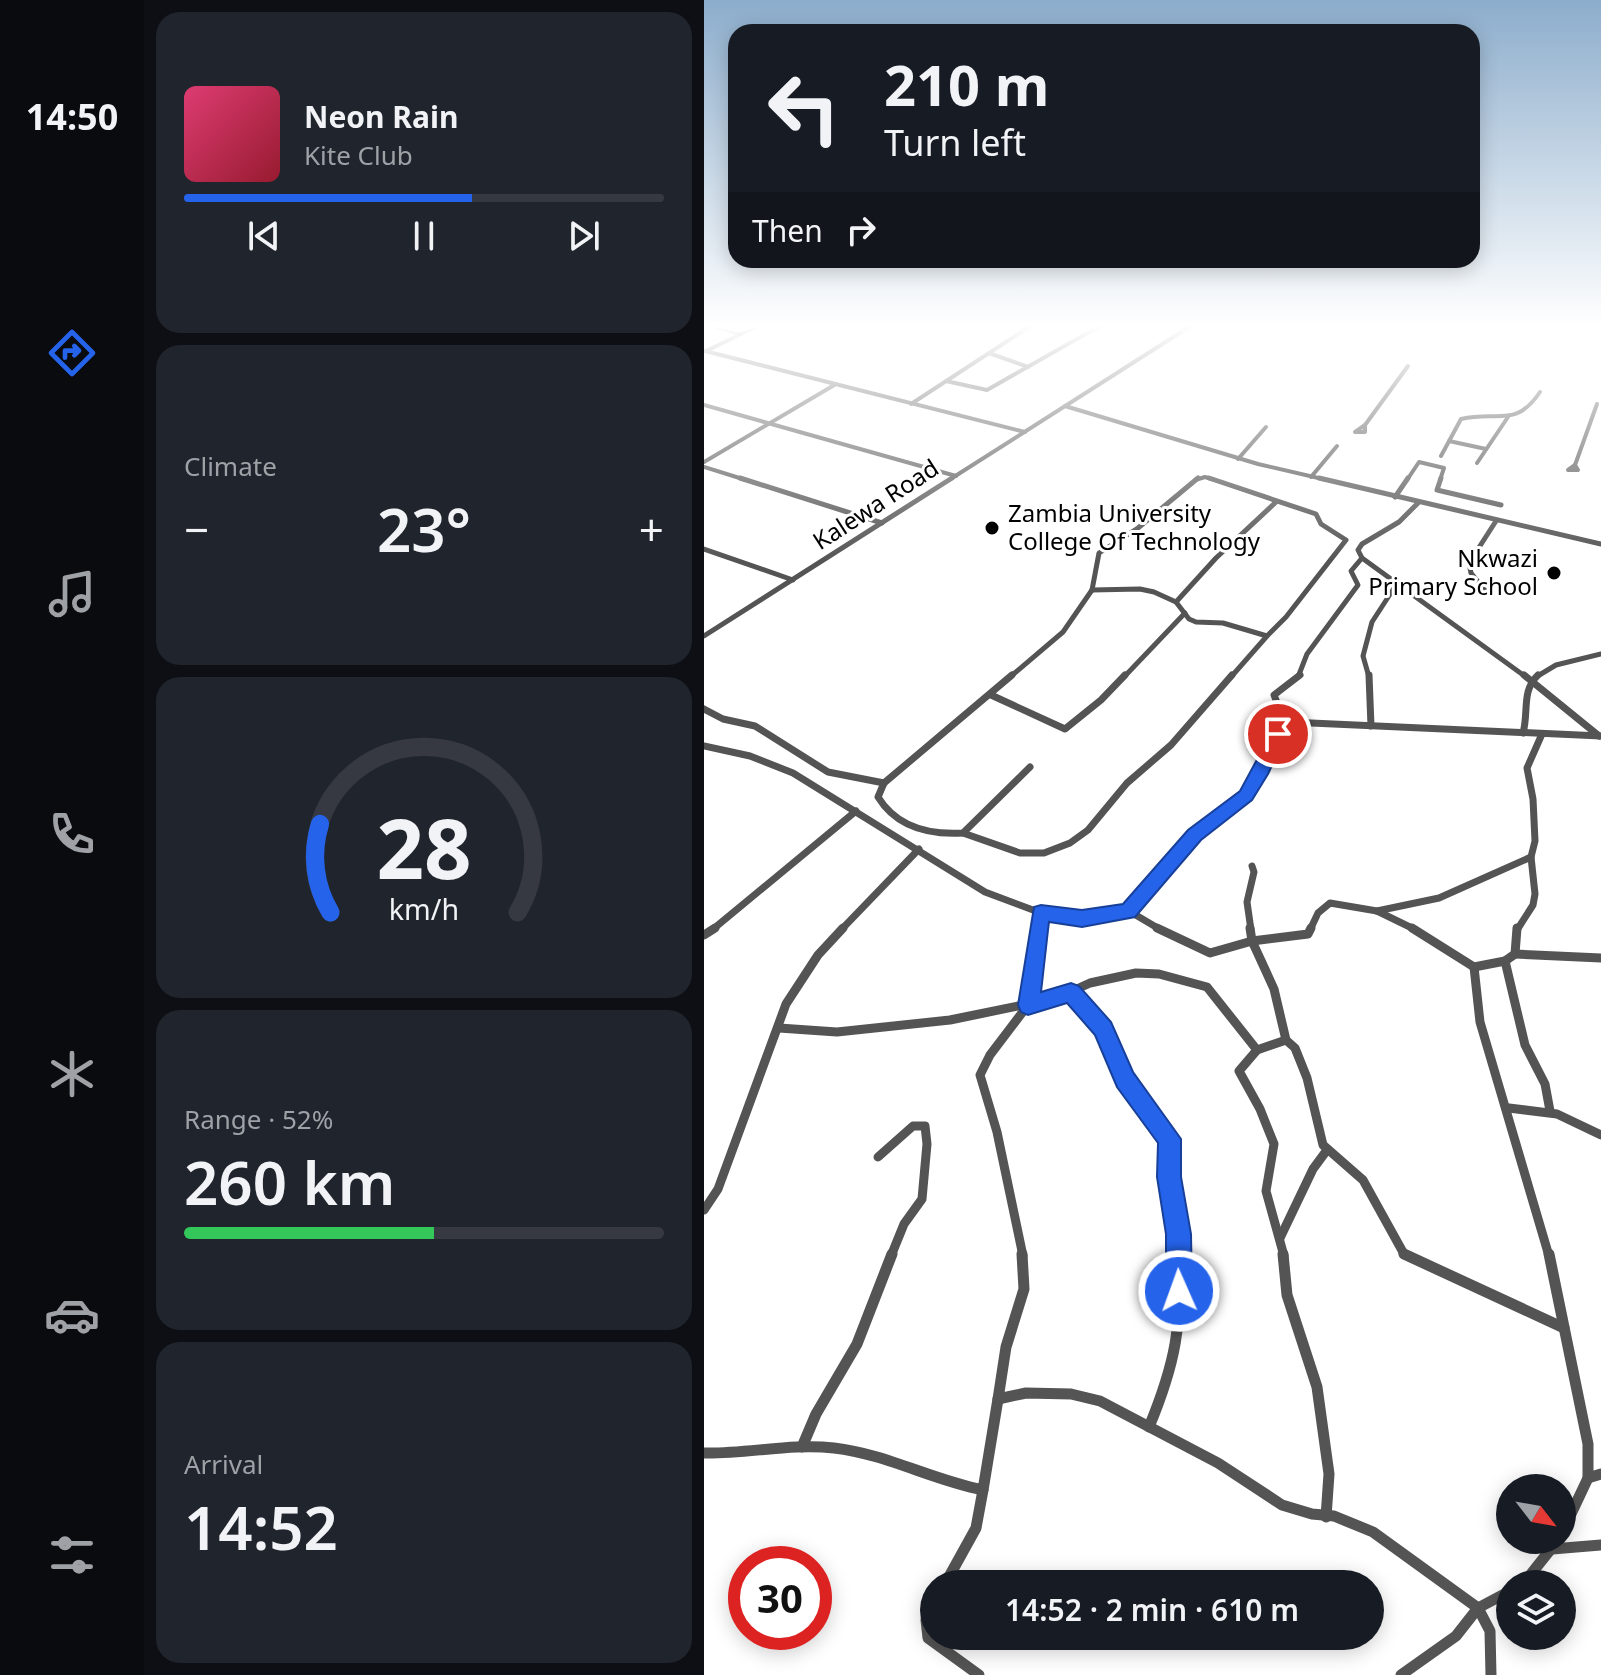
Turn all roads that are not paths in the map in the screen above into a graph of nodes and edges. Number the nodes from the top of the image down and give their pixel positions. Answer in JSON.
{"nodes":[{"id":1,"x":704,"y":405,"type":"edge"},
{"id":2,"x":801,"y":405,"type":"edge"},
{"id":3,"x":916,"y":405,"type":"edge"},
{"id":4,"x":1379,"y":405,"type":"edge"},
{"id":5,"x":1532,"y":405,"type":"edge"},
{"id":6,"x":1597,"y":405,"type":"edge"},
{"id":7,"x":1065,"y":406,"type":"joint"},
{"id":8,"x":1508,"y":417,"type":"junction"},
{"id":9,"x":771,"y":423,"type":"junction"},
{"id":10,"x":1365,"y":425,"type":"dead end"},
{"id":11,"x":1266,"y":427,"type":"dead end"},
{"id":12,"x":1025,"y":432,"type":"junction"},
{"id":13,"x":1449,"y":441,"type":"junction"},
{"id":14,"x":1337,"y":446,"type":"dead end"},
{"id":15,"x":1486,"y":449,"type":"junction"},
{"id":16,"x":1441,"y":456,"type":"dead end"},
{"id":17,"x":1238,"y":459,"type":"junction"},
{"id":18,"x":1477,"y":463,"type":"dead end"},
{"id":19,"x":704,"y":465,"type":"edge"},
{"id":20,"x":1575,"y":465,"type":"dead end"},
{"id":21,"x":956,"y":476,"type":"junction"},
{"id":22,"x":1311,"y":477,"type":"junction"},
{"id":23,"x":1395,"y":497,"type":"junction"},
{"id":24,"x":1276,"y":502,"type":"junction"},
{"id":25,"x":1418,"y":503,"type":"junction"},
{"id":26,"x":1501,"y":505,"type":"dead end"},
{"id":27,"x":1496,"y":521,"type":"junction"},
{"id":28,"x":882,"y":523,"type":"junction"},
{"id":29,"x":1601,"y":544,"type":"edge"},
{"id":30,"x":704,"y":549,"type":"edge"},
{"id":31,"x":1362,"y":558,"type":"junction"},
{"id":32,"x":793,"y":580,"type":"junction"},
{"id":33,"x":1396,"y":585,"type":"junction"},
{"id":34,"x":1092,"y":590,"type":"junction"},
{"id":35,"x":1487,"y":593,"type":"dead end"},
{"id":36,"x":1176,"y":602,"type":"junction"},
{"id":37,"x":1185,"y":613,"type":"junction"},
{"id":38,"x":704,"y":636,"type":"edge"},
{"id":39,"x":1267,"y":636,"type":"junction"},
{"id":40,"x":1601,"y":654,"type":"edge"},
{"id":41,"x":1531,"y":680,"type":"junction"},
{"id":42,"x":991,"y":695,"type":"junction"},
{"id":43,"x":704,"y":709,"type":"edge"},
{"id":44,"x":1285,"y":723,"type":"junction"},
{"id":45,"x":1371,"y":726,"type":"junction"},
{"id":46,"x":1523,"y":733,"type":"junction"},
{"id":47,"x":1542,"y":734,"type":"junction"},
{"id":48,"x":1600,"y":736,"type":"edge"},
{"id":49,"x":704,"y":746,"type":"edge"},
{"id":50,"x":1030,"y":767,"type":"dead end"},
{"id":51,"x":884,"y":783,"type":"junction"},
{"id":52,"x":856,"y":811,"type":"junction"},
{"id":53,"x":963,"y":833,"type":"junction"},
{"id":54,"x":919,"y":849,"type":"junction"},
{"id":55,"x":1531,"y":857,"type":"junction"},
{"id":56,"x":1252,"y":866,"type":"dead end"},
{"id":57,"x":1129,"y":911,"type":"junction"},
{"id":58,"x":1377,"y":911,"type":"junction"},
{"id":59,"x":1041,"y":913,"type":"junction"},
{"id":60,"x":704,"y":935,"type":"edge"},
{"id":61,"x":1252,"y":941,"type":"junction"},
{"id":62,"x":1515,"y":954,"type":"junction"},
{"id":63,"x":1601,"y":959,"type":"edge"},
{"id":64,"x":1505,"y":961,"type":"junction"},
{"id":65,"x":1474,"y":967,"type":"junction"},
{"id":66,"x":1071,"y":993,"type":"junction"},
{"id":67,"x":1028,"y":1005,"type":"junction"},
{"id":68,"x":779,"y":1028,"type":"junction"},
{"id":69,"x":1286,"y":1040,"type":"junction"},
{"id":70,"x":1257,"y":1050,"type":"junction"},
{"id":71,"x":1509,"y":1108,"type":"junction"},
{"id":72,"x":1550,"y":1111,"type":"junction"},
{"id":73,"x":1601,"y":1135,"type":"edge"},
{"id":74,"x":1327,"y":1150,"type":"junction"},
{"id":75,"x":878,"y":1157,"type":"dead end"},
{"id":76,"x":704,"y":1210,"type":"edge"},
{"id":77,"x":1280,"y":1238,"type":"junction"},
{"id":78,"x":1564,"y":1328,"type":"junction"},
{"id":79,"x":998,"y":1399,"type":"junction"},
{"id":80,"x":1149,"y":1427,"type":"junction"},
{"id":81,"x":802,"y":1447,"type":"junction"},
{"id":82,"x":704,"y":1453,"type":"edge"},
{"id":83,"x":1601,"y":1474,"type":"edge"},
{"id":84,"x":1588,"y":1478,"type":"junction"},
{"id":85,"x":983,"y":1490,"type":"junction"},
{"id":86,"x":1576,"y":1503,"type":"edge"},
{"id":87,"x":1326,"y":1517,"type":"junction"},
{"id":88,"x":1576,"y":1544,"type":"edge"},
{"id":89,"x":1601,"y":1545,"type":"edge"},
{"id":90,"x":1547,"y":1554,"type":"edge"},
{"id":91,"x":953,"y":1570,"type":"edge"},
{"id":92,"x":1534,"y":1570,"type":"edge"},
{"id":93,"x":1496,"y":1598,"type":"edge"},
{"id":94,"x":1478,"y":1608,"type":"junction"},
{"id":95,"x":945,"y":1650,"type":"edge"},
{"id":96,"x":979,"y":1675,"type":"edge"},
{"id":97,"x":1401,"y":1675,"type":"edge"},
{"id":98,"x":1491,"y":1675,"type":"edge"}],
"edges":[{"from":1,"to":9,"type":"street"},
{"from":2,"to":9,"type":"street"},
{"from":3,"to":12,"type":"street"},
{"from":4,"to":10,"type":"street"},
{"from":5,"to":8,"type":"street"},
{"from":6,"to":20,"type":"street"},
{"from":7,"to":12,"type":"street","name":"Kalewa Road"},
{"from":7,"to":17,"type":"street"},
{"from":8,"to":13,"type":"street"},
{"from":8,"to":15,"type":"street"},
{"from":9,"to":19,"type":"street"},
{"from":9,"to":21,"type":"street"},
{"from":11,"to":17,"type":"street"},
{"from":12,"to":21,"type":"street","name":"Kalewa Road"},
{"from":13,"to":15,"type":"street"},
{"from":13,"to":16,"type":"street"},
{"from":14,"to":22,"type":"street"},
{"from":15,"to":18,"type":"street"},
{"from":17,"to":22,"type":"street"},
{"from":19,"to":28,"type":"street"},
{"from":21,"to":28,"type":"street","name":"Kalewa Road"},
{"from":22,"to":23,"type":"street"},
{"from":23,"to":25,"type":"street"},
{"from":23,"to":26,"type":"street"},
{"from":24,"to":34,"type":"street"},
{"from":24,"to":36,"type":"street"},
{"from":24,"to":39,"type":"street"},
{"from":25,"to":27,"type":"street"},
{"from":25,"to":31,"type":"street"},
{"from":27,"to":29,"type":"street"},
{"from":27,"to":35,"type":"street"},
{"from":28,"to":32,"type":"street","name":"Kalewa Road"},
{"from":30,"to":32,"type":"street"},
{"from":31,"to":33,"type":"street"},
{"from":31,"to":44,"type":"street"},
{"from":32,"to":38,"type":"street","name":"Kalewa Road"},
{"from":33,"to":41,"type":"street"},
{"from":33,"to":45,"type":"street"},
{"from":34,"to":36,"type":"street"},
{"from":34,"to":42,"type":"street"},
{"from":36,"to":37,"type":"street"},
{"from":37,"to":39,"type":"street"},
{"from":37,"to":42,"type":"street"},
{"from":39,"to":53,"type":"street"},
{"from":40,"to":41,"type":"street"},
{"from":41,"to":46,"type":"street"},
{"from":41,"to":48,"type":"street"},
{"from":42,"to":51,"type":"street"},
{"from":43,"to":51,"type":"street"},
{"from":44,"to":45,"type":"street"},
{"from":44,"to":57,"type":"street"},
{"from":45,"to":46,"type":"street"},
{"from":46,"to":47,"type":"street"},
{"from":47,"to":48,"type":"street"},
{"from":47,"to":55,"type":"street"},
{"from":49,"to":52,"type":"street"},
{"from":50,"to":53,"type":"street"},
{"from":51,"to":53,"type":"street"},
{"from":52,"to":54,"type":"street"},
{"from":52,"to":60,"type":"street"},
{"from":54,"to":59,"type":"street"},
{"from":54,"to":68,"type":"street"},
{"from":55,"to":58,"type":"street"},
{"from":55,"to":62,"type":"street"},
{"from":56,"to":61,"type":"street"},
{"from":57,"to":59,"type":"street"},
{"from":57,"to":61,"type":"street"},
{"from":58,"to":61,"type":"street"},
{"from":58,"to":65,"type":"street"},
{"from":59,"to":67,"type":"street"},
{"from":61,"to":69,"type":"street"},
{"from":62,"to":63,"type":"street"},
{"from":62,"to":64,"type":"street"},
{"from":64,"to":65,"type":"street"},
{"from":64,"to":72,"type":"street"},
{"from":65,"to":71,"type":"street"},
{"from":66,"to":67,"type":"street"},
{"from":66,"to":70,"type":"street"},
{"from":66,"to":80,"type":"street"},
{"from":67,"to":68,"type":"street"},
{"from":67,"to":79,"type":"street"},
{"from":68,"to":76,"type":"street"},
{"from":69,"to":70,"type":"street"},
{"from":69,"to":74,"type":"street"},
{"from":70,"to":77,"type":"street"},
{"from":71,"to":72,"type":"street"},
{"from":71,"to":78,"type":"street"},
{"from":72,"to":73,"type":"street"},
{"from":74,"to":77,"type":"street"},
{"from":74,"to":78,"type":"street"},
{"from":75,"to":81,"type":"street"},
{"from":77,"to":87,"type":"street"},
{"from":78,"to":84,"type":"street"},
{"from":79,"to":80,"type":"street"},
{"from":79,"to":85,"type":"street"},
{"from":80,"to":87,"type":"street"},
{"from":81,"to":82,"type":"street"},
{"from":81,"to":85,"type":"street"},
{"from":83,"to":84,"type":"street"},
{"from":84,"to":86,"type":"street"},
{"from":85,"to":91,"type":"street"},
{"from":87,"to":94,"type":"street"},
{"from":88,"to":89,"type":"street"},
{"from":90,"to":92,"type":"street"},
{"from":93,"to":94,"type":"street"},
{"from":94,"to":97,"type":"street"},
{"from":94,"to":98,"type":"street"},
{"from":95,"to":96,"type":"street"}]}
